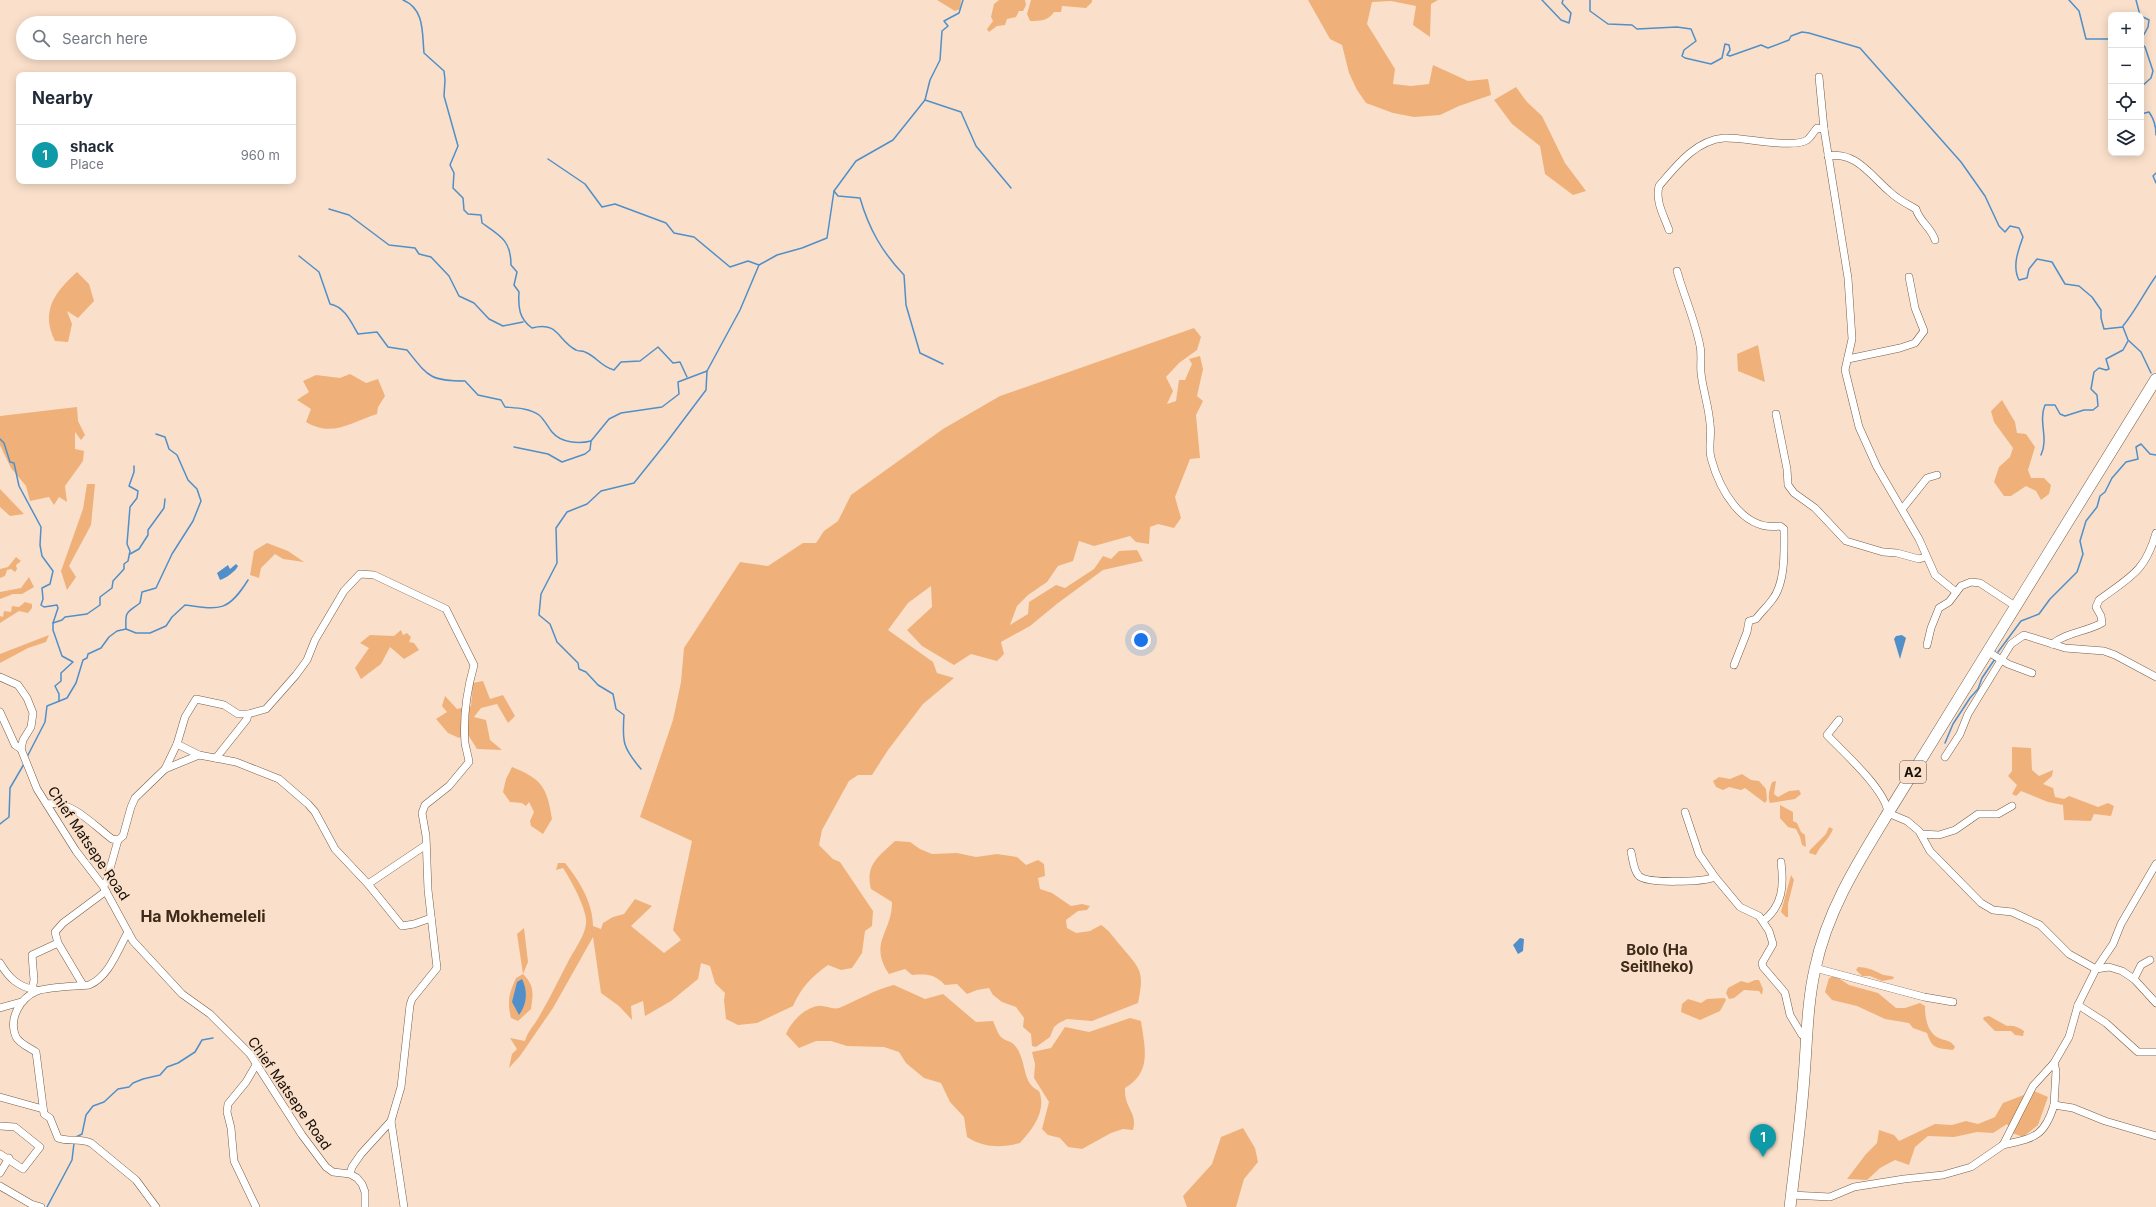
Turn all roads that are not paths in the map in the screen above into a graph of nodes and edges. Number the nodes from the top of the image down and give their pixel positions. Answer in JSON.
{"nodes":[{"id":1,"x":1819,"y":77,"type":"dead end"},
{"id":2,"x":1824,"y":129,"type":"junction"},
{"id":3,"x":1828,"y":156,"type":"junction"},
{"id":4,"x":1669,"y":230,"type":"dead end"},
{"id":5,"x":1935,"y":240,"type":"dead end"},
{"id":6,"x":1677,"y":271,"type":"dead end"},
{"id":7,"x":1909,"y":277,"type":"dead end"},
{"id":8,"x":1848,"y":359,"type":"junction"},
{"id":9,"x":2156,"y":379,"type":"edge"},
{"id":10,"x":1776,"y":414,"type":"dead end"},
{"id":11,"x":1937,"y":475,"type":"dead end"},
{"id":12,"x":1903,"y":508,"type":"junction"},
{"id":13,"x":2156,"y":533,"type":"edge"},
{"id":14,"x":1926,"y":557,"type":"junction"},
{"id":15,"x":1956,"y":592,"type":"junction"},
{"id":16,"x":2015,"y":606,"type":"junction"},
{"id":17,"x":2052,"y":644,"type":"junction"},
{"id":18,"x":1927,"y":645,"type":"dead end"},
{"id":19,"x":1988,"y":651,"type":"junction"},
{"id":20,"x":2001,"y":659,"type":"junction"},
{"id":21,"x":1734,"y":664,"type":"dead end"},
{"id":22,"x":2032,"y":673,"type":"dead end"},
{"id":23,"x":0,"y":677,"type":"edge"},
{"id":24,"x":2156,"y":677,"type":"edge"},
{"id":25,"x":0,"y":712,"type":"edge"},
{"id":26,"x":248,"y":714,"type":"junction"},
{"id":27,"x":1839,"y":720,"type":"dead end"},
{"id":28,"x":4,"y":730,"type":"edge"},
{"id":29,"x":178,"y":744,"type":"junction"},
{"id":30,"x":21,"y":749,"type":"junction"},
{"id":31,"x":199,"y":755,"type":"junction"},
{"id":32,"x":1945,"y":757,"type":"dead end"},
{"id":33,"x":216,"y":758,"type":"junction"},
{"id":34,"x":165,"y":769,"type":"junction"},
{"id":35,"x":47,"y":804,"type":"junction"},
{"id":36,"x":2012,"y":806,"type":"dead end"},
{"id":37,"x":1685,"y":812,"type":"dead end"},
{"id":38,"x":1888,"y":813,"type":"junction"},
{"id":39,"x":1921,"y":834,"type":"junction"},
{"id":40,"x":118,"y":840,"type":"junction"},
{"id":41,"x":426,"y":845,"type":"junction"},
{"id":42,"x":1631,"y":852,"type":"dead end"},
{"id":43,"x":1781,"y":862,"type":"dead end"},
{"id":44,"x":2156,"y":864,"type":"edge"},
{"id":45,"x":1715,"y":877,"type":"junction"},
{"id":46,"x":368,"y":884,"type":"junction"},
{"id":47,"x":105,"y":888,"type":"junction"},
{"id":48,"x":431,"y":918,"type":"junction"},
{"id":49,"x":1763,"y":920,"type":"junction"},
{"id":50,"x":128,"y":932,"type":"junction"},
{"id":51,"x":58,"y":943,"type":"junction"},
{"id":52,"x":2150,"y":960,"type":"dead end"},
{"id":53,"x":0,"y":962,"type":"edge"},
{"id":54,"x":1815,"y":968,"type":"junction"},
{"id":55,"x":2096,"y":969,"type":"junction"},
{"id":56,"x":2134,"y":979,"type":"junction"},
{"id":57,"x":83,"y":985,"type":"junction"},
{"id":58,"x":35,"y":990,"type":"junction"},
{"id":59,"x":21,"y":1002,"type":"junction"},
{"id":60,"x":1953,"y":1002,"type":"dead end"},
{"id":61,"x":2156,"y":1003,"type":"edge"},
{"id":62,"x":2078,"y":1005,"type":"junction"},
{"id":63,"x":0,"y":1008,"type":"edge"},
{"id":64,"x":1807,"y":1037,"type":"junction"},
{"id":65,"x":2156,"y":1052,"type":"edge"},
{"id":66,"x":2054,"y":1063,"type":"junction"},
{"id":67,"x":256,"y":1065,"type":"junction"},
{"id":68,"x":0,"y":1097,"type":"edge"},
{"id":69,"x":2054,"y":1105,"type":"junction"},
{"id":70,"x":43,"y":1109,"type":"junction"},
{"id":71,"x":391,"y":1121,"type":"junction"},
{"id":72,"x":0,"y":1126,"type":"edge"},
{"id":73,"x":2156,"y":1136,"type":"edge"},
{"id":74,"x":2003,"y":1145,"type":"junction"},
{"id":75,"x":0,"y":1154,"type":"edge"},
{"id":76,"x":9,"y":1158,"type":"junction"},
{"id":77,"x":0,"y":1173,"type":"edge"},
{"id":78,"x":350,"y":1174,"type":"junction"},
{"id":79,"x":0,"y":1186,"type":"edge"},
{"id":80,"x":1792,"y":1196,"type":"junction"},
{"id":81,"x":41,"y":1207,"type":"edge"},
{"id":82,"x":156,"y":1207,"type":"edge"},
{"id":83,"x":256,"y":1207,"type":"edge"},
{"id":84,"x":365,"y":1207,"type":"edge"},
{"id":85,"x":404,"y":1207,"type":"edge"},
{"id":86,"x":1790,"y":1207,"type":"edge"}],
"edges":[{"from":1,"to":2,"type":"street"},
{"from":2,"to":3,"type":"street"},
{"from":2,"to":4,"type":"street"},
{"from":3,"to":5,"type":"street"},
{"from":3,"to":8,"type":"street"},
{"from":6,"to":21,"type":"street"},
{"from":7,"to":8,"type":"street"},
{"from":8,"to":12,"type":"street"},
{"from":9,"to":16,"type":"main road","number":"A2"},
{"from":10,"to":14,"type":"street"},
{"from":11,"to":12,"type":"street"},
{"from":12,"to":14,"type":"street"},
{"from":13,"to":17,"type":"street"},
{"from":14,"to":15,"type":"street"},
{"from":15,"to":16,"type":"street"},
{"from":15,"to":18,"type":"street"},
{"from":16,"to":19,"type":"main road","number":"A2"},
{"from":17,"to":20,"type":"street"},
{"from":17,"to":24,"type":"street"},
{"from":19,"to":20,"type":"street"},
{"from":19,"to":38,"type":"main road","number":"A2"},
{"from":20,"to":22,"type":"street"},
{"from":20,"to":32,"type":"street"},
{"from":23,"to":30,"type":"street"},
{"from":25,"to":28,"type":"street","name":"Chief Matsepe Road"},
{"from":26,"to":29,"type":"street"},
{"from":26,"to":33,"type":"street"},
{"from":26,"to":41,"type":"street"},
{"from":27,"to":38,"type":"street"},
{"from":28,"to":30,"type":"street","name":"Chief Matsepe Road"},
{"from":29,"to":31,"type":"street"},
{"from":29,"to":34,"type":"street"},
{"from":30,"to":35,"type":"street","name":"Chief Matsepe Road"},
{"from":31,"to":33,"type":"street"},
{"from":31,"to":34,"type":"street"},
{"from":33,"to":46,"type":"street"},
{"from":34,"to":40,"type":"street"},
{"from":35,"to":40,"type":"street"},
{"from":35,"to":47,"type":"street","name":"Chief Matsepe Road"},
{"from":36,"to":39,"type":"street"},
{"from":37,"to":45,"type":"street"},
{"from":38,"to":39,"type":"street"},
{"from":38,"to":54,"type":"main road","number":"A2"},
{"from":39,"to":55,"type":"street"},
{"from":40,"to":47,"type":"street"},
{"from":41,"to":46,"type":"street"},
{"from":41,"to":48,"type":"street"},
{"from":42,"to":45,"type":"street"},
{"from":43,"to":49,"type":"street"},
{"from":44,"to":55,"type":"street"},
{"from":45,"to":49,"type":"street"},
{"from":46,"to":48,"type":"street"},
{"from":47,"to":50,"type":"street","name":"Chief Matsepe Road"},
{"from":47,"to":51,"type":"street"},
{"from":48,"to":71,"type":"street"},
{"from":49,"to":64,"type":"street"},
{"from":50,"to":57,"type":"street"},
{"from":50,"to":67,"type":"street","name":"Chief Matsepe Road"},
{"from":51,"to":57,"type":"street"},
{"from":51,"to":58,"type":"street"},
{"from":52,"to":56,"type":"street"},
{"from":53,"to":58,"type":"street"},
{"from":54,"to":60,"type":"street"},
{"from":54,"to":64,"type":"main road","number":"A2"},
{"from":55,"to":56,"type":"street"},
{"from":55,"to":62,"type":"street"},
{"from":56,"to":61,"type":"street"},
{"from":57,"to":58,"type":"street"},
{"from":58,"to":59,"type":"street"},
{"from":59,"to":63,"type":"street"},
{"from":59,"to":70,"type":"street"},
{"from":62,"to":65,"type":"street"},
{"from":62,"to":66,"type":"street"},
{"from":64,"to":80,"type":"main road","number":"A2"},
{"from":66,"to":69,"type":"street"},
{"from":66,"to":74,"type":"street"},
{"from":67,"to":78,"type":"street","name":"Chief Matsepe Road"},
{"from":67,"to":83,"type":"street"},
{"from":68,"to":70,"type":"street"},
{"from":69,"to":73,"type":"street"},
{"from":69,"to":74,"type":"street"},
{"from":70,"to":82,"type":"street"},
{"from":71,"to":78,"type":"street"},
{"from":71,"to":85,"type":"street"},
{"from":72,"to":76,"type":"street"},
{"from":74,"to":80,"type":"street"},
{"from":75,"to":76,"type":"street"},
{"from":76,"to":77,"type":"street"},
{"from":78,"to":84,"type":"street"},
{"from":79,"to":81,"type":"street"},
{"from":80,"to":86,"type":"main road","number":"A2"}]}
